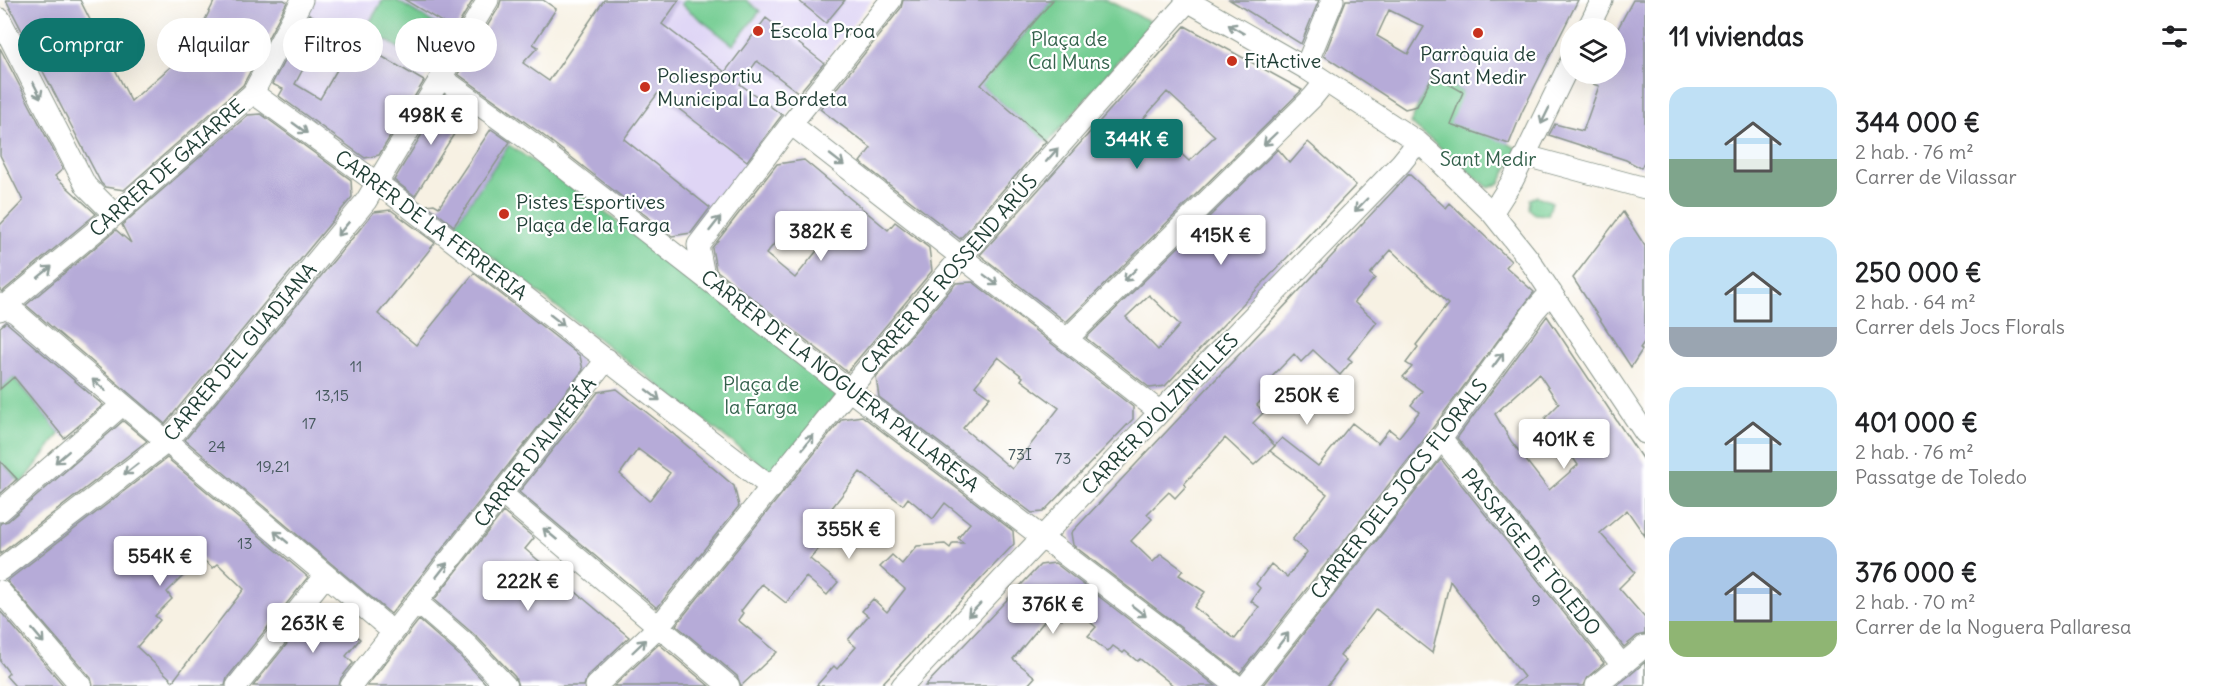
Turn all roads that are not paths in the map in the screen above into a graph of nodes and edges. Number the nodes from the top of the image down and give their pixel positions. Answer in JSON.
{"nodes":[{"id":1,"x":302,"y":0,"type":"edge"},
{"id":2,"x":488,"y":0,"type":"edge"},
{"id":3,"x":891,"y":0,"type":"edge"},
{"id":4,"x":1187,"y":0,"type":"edge"},
{"id":5,"x":1333,"y":0,"type":"edge"},
{"id":6,"x":1602,"y":0,"type":"edge"},
{"id":7,"x":1593,"y":18,"type":"edge"},
{"id":8,"x":3,"y":35,"type":"edge"},
{"id":9,"x":1305,"y":68,"type":"junction"},
{"id":10,"x":442,"y":78,"type":"junction"},
{"id":11,"x":1325,"y":82,"type":"junction"},
{"id":12,"x":1560,"y":84,"type":"edge"},
{"id":13,"x":253,"y":93,"type":"junction"},
{"id":14,"x":791,"y":124,"type":"junction"},
{"id":15,"x":1418,"y":142,"type":"junction"},
{"id":16,"x":1537,"y":159,"type":"dead end"},
{"id":17,"x":377,"y":182,"type":"junction"},
{"id":18,"x":1645,"y":188,"type":"edge"},
{"id":19,"x":1492,"y":213,"type":"junction"},
{"id":20,"x":116,"y":214,"type":"junction"},
{"id":21,"x":962,"y":257,"type":"junction"},
{"id":22,"x":704,"y":276,"type":"junction"},
{"id":23,"x":1551,"y":292,"type":"junction"},
{"id":24,"x":2,"y":306,"type":"edge"},
{"id":25,"x":1068,"y":338,"type":"junction"},
{"id":26,"x":607,"y":359,"type":"junction"},
{"id":27,"x":849,"y":390,"type":"junction"},
{"id":28,"x":122,"y":405,"type":"junction"},
{"id":29,"x":1160,"y":412,"type":"junction"},
{"id":30,"x":1645,"y":433,"type":"edge"},
{"id":31,"x":1441,"y":438,"type":"junction"},
{"id":32,"x":167,"y":442,"type":"junction"},
{"id":33,"x":772,"y":488,"type":"junction"},
{"id":34,"x":502,"y":494,"type":"junction"},
{"id":35,"x":0,"y":511,"type":"edge"},
{"id":36,"x":1043,"y":537,"type":"junction"},
{"id":37,"x":0,"y":570,"type":"edge"},
{"id":38,"x":326,"y":575,"type":"junction"},
{"id":39,"x":0,"y":591,"type":"edge"},
{"id":40,"x":417,"y":602,"type":"junction"},
{"id":41,"x":659,"y":626,"type":"junction"},
{"id":42,"x":393,"y":632,"type":"junction"},
{"id":43,"x":1645,"y":646,"type":"edge"},
{"id":44,"x":1622,"y":665,"type":"junction"},
{"id":45,"x":81,"y":686,"type":"edge"},
{"id":46,"x":237,"y":686,"type":"edge"},
{"id":47,"x":351,"y":686,"type":"edge"},
{"id":48,"x":506,"y":686,"type":"edge"},
{"id":49,"x":596,"y":686,"type":"edge"},
{"id":50,"x":729,"y":686,"type":"edge"},
{"id":51,"x":902,"y":686,"type":"edge"},
{"id":52,"x":1237,"y":686,"type":"edge"},
{"id":53,"x":1246,"y":686,"type":"edge"},
{"id":54,"x":1596,"y":686,"type":"edge"}],
"edges":[{"from":1,"to":13,"type":"street","name":"CARRER DE GAIARRE"},
{"from":2,"to":10,"type":"street","name":"CARRER DEL GUADIANA"},
{"from":3,"to":14,"type":"street"},
{"from":9,"to":4,"type":"street","one_way":true},
{"from":21,"to":4,"type":"street","name":"CARRER DE ROSSEND ARÚS","one_way":true},
{"from":5,"to":9,"type":"street"},
{"from":6,"to":7,"type":"street"},
{"from":8,"to":20,"type":"street","one_way":true},
{"from":9,"to":11,"type":"street"},
{"from":10,"to":17,"type":"street","name":"CARRER DEL GUADIANA"},
{"from":10,"to":22,"type":"street","name":"CARRER DE LA NOGUERA PALLARESA"},
{"from":11,"to":15,"type":"street"},
{"from":11,"to":25,"type":"street","one_way":true},
{"from":12,"to":19,"type":"street","one_way":true},
{"from":13,"to":17,"type":"street","name":"CARRER DE LA FERRERIA","one_way":true},
{"from":13,"to":20,"type":"street","name":"CARRER DE GAIARRE"},
{"from":14,"to":21,"type":"street","one_way":true},
{"from":22,"to":14,"type":"street","one_way":true},
{"from":15,"to":19,"type":"street"},
{"from":15,"to":29,"type":"street","name":"CARRER D'OLZINELLES","one_way":true},
{"from":16,"to":18,"type":"street"},
{"from":17,"to":26,"type":"street","name":"CARRER DE LA FERRERIA","one_way":true},
{"from":17,"to":32,"type":"street","name":"CARRER DEL GUADIANA","one_way":true},
{"from":19,"to":23,"type":"street"},
{"from":24,"to":20,"type":"street","name":"CARRER DE GAIARRE","one_way":true},
{"from":21,"to":25,"type":"street","one_way":true},
{"from":21,"to":27,"type":"street","name":"CARRER DE ROSSEND ARÚS"},
{"from":22,"to":27,"type":"street","name":"CARRER DE LA NOGUERA PALLARESA"},
{"from":23,"to":30,"type":"street"},
{"from":31,"to":23,"type":"street","name":"CARRER DELS JOCS FLORALS","one_way":true},
{"from":28,"to":24,"type":"street","one_way":true},
{"from":25,"to":29,"type":"street"},
{"from":26,"to":33,"type":"street","one_way":true},
{"from":26,"to":34,"type":"street","name":"CARRER D'ALMERÍA"},
{"from":33,"to":27,"type":"street","name":"CARRER DE ROSSEND ARÚS","one_way":true},
{"from":27,"to":36,"type":"street","name":"CARRER DE LA NOGUERA PALLARESA"},
{"from":28,"to":32,"type":"street"},
{"from":28,"to":35,"type":"street","one_way":true},
{"from":29,"to":36,"type":"street","name":"CARRER D'OLZINELLES"},
{"from":31,"to":44,"type":"street","name":"PASSATGE DE TOLEDO"},
{"from":53,"to":31,"type":"street","name":"CARRER DELS JOCS FLORALS","one_way":true},
{"from":32,"to":37,"type":"street","name":"CARRER DEL GUADIANA","one_way":true},
{"from":38,"to":32,"type":"street","one_way":true},
{"from":33,"to":41,"type":"street","name":"CARRER DE ROSSEND ARÚS"},
{"from":40,"to":34,"type":"street","name":"CARRER D'ALMERÍA","one_way":true},
{"from":41,"to":34,"type":"street","one_way":true},
{"from":36,"to":51,"type":"street","name":"CARRER D'OLZINELLES","one_way":true},
{"from":36,"to":52,"type":"street","name":"CARRER DE LA NOGUERA PALLARESA","one_way":true},
{"from":38,"to":42,"type":"street"},
{"from":38,"to":46,"type":"street"},
{"from":39,"to":45,"type":"street","one_way":true},
{"from":40,"to":42,"type":"street","name":"CARRER D'ALMERÍA"},
{"from":40,"to":48,"type":"street"},
{"from":49,"to":41,"type":"street","name":"CARRER DE ROSSEND ARÚS","one_way":true},
{"from":41,"to":50,"type":"street"},
{"from":42,"to":47,"type":"street","name":"CARRER D'ALMERÍA"},
{"from":43,"to":44,"type":"street"},
{"from":44,"to":54,"type":"street"}]}
